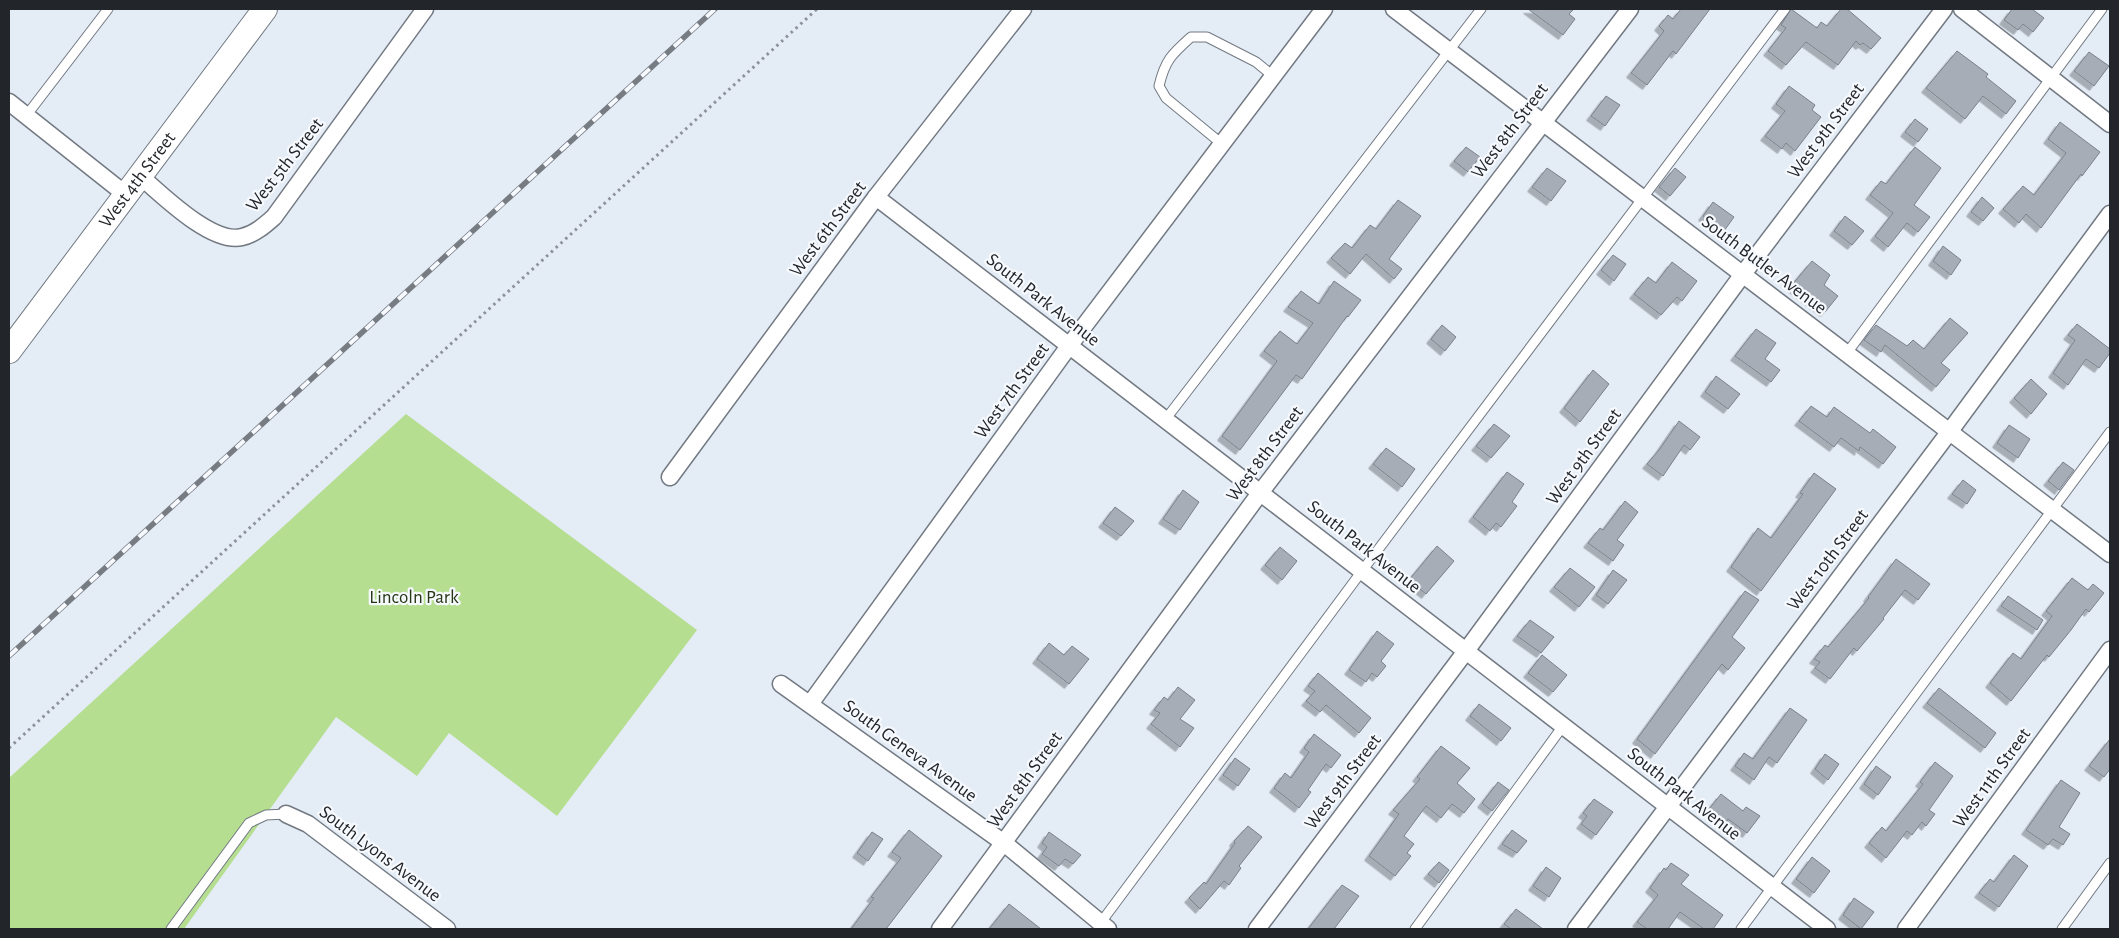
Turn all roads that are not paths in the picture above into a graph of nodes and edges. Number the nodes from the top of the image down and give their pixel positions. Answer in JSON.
{"nodes":[{"id":1,"x":108,"y":9,"type":"edge"},
{"id":2,"x":265,"y":9,"type":"edge"},
{"id":3,"x":426,"y":9,"type":"edge"},
{"id":4,"x":1023,"y":9,"type":"edge"},
{"id":5,"x":1324,"y":9,"type":"edge"},
{"id":6,"x":1394,"y":9,"type":"edge"},
{"id":7,"x":1481,"y":9,"type":"edge"},
{"id":8,"x":1630,"y":9,"type":"edge"},
{"id":9,"x":1785,"y":9,"type":"edge"},
{"id":10,"x":1944,"y":9,"type":"edge"},
{"id":11,"x":1962,"y":9,"type":"edge"},
{"id":12,"x":2102,"y":9,"type":"edge"},
{"id":13,"x":1449,"y":51,"type":"junction"},
{"id":14,"x":1273,"y":76,"type":"junction"},
{"id":15,"x":2051,"y":78,"type":"junction"},
{"id":16,"x":9,"y":102,"type":"edge"},
{"id":17,"x":26,"y":116,"type":"junction"},
{"id":18,"x":1542,"y":122,"type":"junction"},
{"id":19,"x":2110,"y":124,"type":"edge"},
{"id":20,"x":1222,"y":144,"type":"junction"},
{"id":21,"x":139,"y":175,"type":"junction"},
{"id":22,"x":125,"y":194,"type":"junction"},
{"id":23,"x":876,"y":197,"type":"junction"},
{"id":24,"x":1643,"y":198,"type":"junction"},
{"id":25,"x":2110,"y":214,"type":"edge"},
{"id":26,"x":1743,"y":274,"type":"junction"},
{"id":27,"x":1069,"y":346,"type":"junction"},
{"id":28,"x":9,"y":351,"type":"edge"},
{"id":29,"x":1847,"y":353,"type":"junction"},
{"id":30,"x":1165,"y":420,"type":"junction"},
{"id":31,"x":1950,"y":431,"type":"junction"},
{"id":32,"x":2110,"y":432,"type":"edge"},
{"id":33,"x":670,"y":477,"type":"dead end"},
{"id":34,"x":1260,"y":493,"type":"junction"},
{"id":35,"x":2052,"y":509,"type":"junction"},
{"id":36,"x":2110,"y":554,"type":"edge"},
{"id":37,"x":1362,"y":571,"type":"junction"},
{"id":38,"x":2110,"y":650,"type":"edge"},
{"id":39,"x":1466,"y":651,"type":"junction"},
{"id":40,"x":780,"y":684,"type":"dead end"},
{"id":41,"x":810,"y":704,"type":"junction"},
{"id":42,"x":1563,"y":726,"type":"junction"},
{"id":43,"x":1669,"y":807,"type":"junction"},
{"id":44,"x":286,"y":814,"type":"joint"},
{"id":45,"x":1004,"y":843,"type":"junction"},
{"id":46,"x":2110,"y":863,"type":"edge"},
{"id":47,"x":1772,"y":888,"type":"junction"},
{"id":48,"x":1102,"y":927,"type":"edge"},
{"id":49,"x":171,"y":929,"type":"edge"},
{"id":50,"x":447,"y":929,"type":"edge"},
{"id":51,"x":940,"y":929,"type":"edge"},
{"id":52,"x":1257,"y":929,"type":"edge"},
{"id":53,"x":1415,"y":929,"type":"edge"},
{"id":54,"x":1576,"y":929,"type":"edge"},
{"id":55,"x":1741,"y":929,"type":"edge"},
{"id":56,"x":1827,"y":929,"type":"edge"},
{"id":57,"x":1906,"y":929,"type":"edge"},
{"id":58,"x":2062,"y":929,"type":"edge"}],
"edges":[{"from":1,"to":17,"type":"lane"},
{"from":2,"to":21,"type":"main road","name":"West 4th Street"},
{"from":3,"to":21,"type":"street","name":"West 5th Street"},
{"from":4,"to":23,"type":"street","name":"West 6th Street"},
{"from":5,"to":14,"type":"street","name":"West 7th Street"},
{"from":6,"to":13,"type":"street","name":"South Butler Avenue"},
{"from":7,"to":13,"type":"lane"},
{"from":8,"to":18,"type":"street","name":"West 8th Street"},
{"from":9,"to":24,"type":"lane"},
{"from":10,"to":26,"type":"street","name":"West 9th Street"},
{"from":11,"to":15,"type":"street"},
{"from":12,"to":15,"type":"lane"},
{"from":13,"to":18,"type":"street","name":"South Butler Avenue"},
{"from":13,"to":30,"type":"lane"},
{"from":14,"to":20,"type":"street","name":"West 7th Street"},
{"from":14,"to":20,"type":"lane"},
{"from":15,"to":19,"type":"street"},
{"from":15,"to":29,"type":"lane"},
{"from":16,"to":17,"type":"street"},
{"from":17,"to":22,"type":"street"},
{"from":18,"to":24,"type":"street","name":"South Butler Avenue"},
{"from":18,"to":34,"type":"street","name":"West 8th Street"},
{"from":20,"to":27,"type":"street","name":"West 7th Street"},
{"from":21,"to":22,"type":"main road","name":"West 4th Street"},
{"from":22,"to":28,"type":"main road","name":"West 4th Street"},
{"from":23,"to":27,"type":"street","name":"South Park Avenue"},
{"from":23,"to":33,"type":"street","name":"West 6th Street"},
{"from":24,"to":26,"type":"street","name":"South Butler Avenue"},
{"from":24,"to":37,"type":"lane"},
{"from":25,"to":31,"type":"street","name":"West 10th Street"},
{"from":26,"to":29,"type":"street","name":"South Butler Avenue"},
{"from":26,"to":39,"type":"street","name":"West 9th Street"},
{"from":27,"to":30,"type":"street","name":"South Park Avenue"},
{"from":27,"to":41,"type":"street","name":"West 7th Street"},
{"from":29,"to":31,"type":"street","name":"South Butler Avenue"},
{"from":30,"to":34,"type":"street","name":"South Park Avenue"},
{"from":31,"to":35,"type":"street","name":"South Butler Avenue"},
{"from":31,"to":43,"type":"street","name":"West 10th Street"},
{"from":32,"to":35,"type":"lane"},
{"from":34,"to":37,"type":"street","name":"South Park Avenue"},
{"from":34,"to":45,"type":"street","name":"West 8th Street"},
{"from":35,"to":36,"type":"street","name":"South Butler Avenue"},
{"from":35,"to":47,"type":"lane"},
{"from":37,"to":39,"type":"street","name":"South Park Avenue"},
{"from":37,"to":48,"type":"lane"},
{"from":38,"to":57,"type":"street","name":"West 11th Street"},
{"from":39,"to":42,"type":"street","name":"South Park Avenue"},
{"from":39,"to":52,"type":"street","name":"West 9th Street"},
{"from":40,"to":41,"type":"street","name":"South Geneva Avenue"},
{"from":41,"to":45,"type":"street","name":"South Geneva Avenue"},
{"from":42,"to":43,"type":"street","name":"South Park Avenue"},
{"from":42,"to":53,"type":"lane"},
{"from":43,"to":47,"type":"street","name":"South Park Avenue"},
{"from":43,"to":54,"type":"street","name":"West 10th Street"},
{"from":44,"to":49,"type":"lane"},
{"from":44,"to":50,"type":"street","name":"South Lyons Avenue"},
{"from":45,"to":48,"type":"street","name":"South Geneva Avenue"},
{"from":45,"to":51,"type":"street","name":"West 8th Street"},
{"from":46,"to":58,"type":"lane"},
{"from":47,"to":55,"type":"lane"},
{"from":47,"to":56,"type":"street","name":"South Park Avenue"}]}
